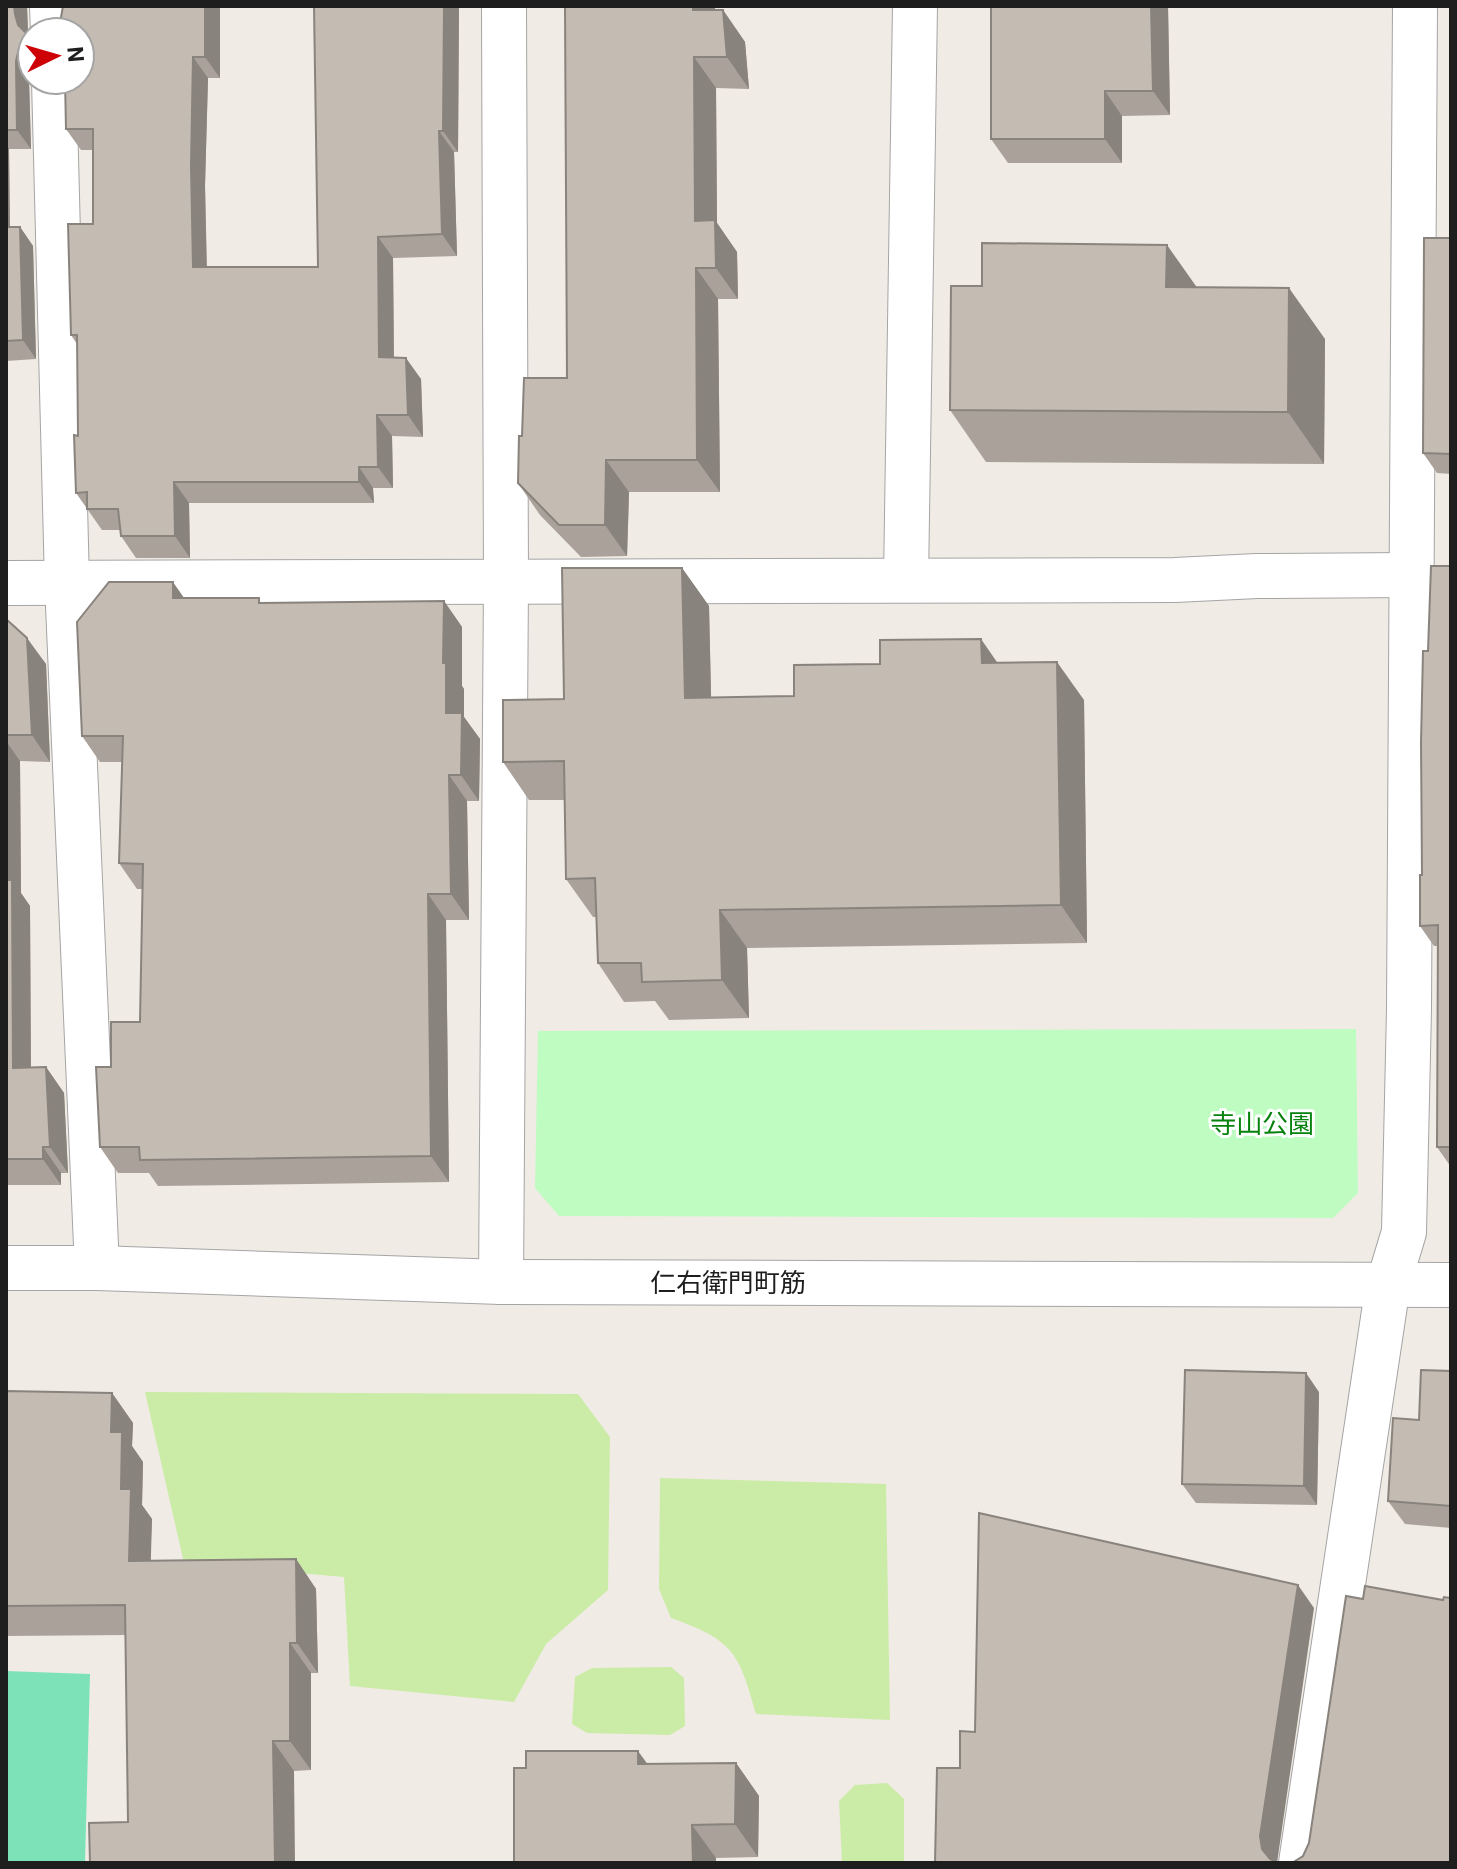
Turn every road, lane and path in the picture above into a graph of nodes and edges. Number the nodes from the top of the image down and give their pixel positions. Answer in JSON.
{"nodes":[{"id":1,"x":504,"y":6,"type":"edge"},
{"id":2,"x":915,"y":6,"type":"edge"},
{"id":3,"x":1415,"y":6,"type":"edge"},
{"id":4,"x":54,"y":96,"type":"edge"},
{"id":5,"x":1433,"y":154,"type":"edge"},
{"id":6,"x":1412,"y":575,"type":"junction"},
{"id":7,"x":906,"y":579,"type":"junction"},
{"id":8,"x":506,"y":582,"type":"junction"},
{"id":9,"x":6,"y":583,"type":"edge"},
{"id":10,"x":67,"y":583,"type":"junction"},
{"id":11,"x":6,"y":1268,"type":"edge"},
{"id":12,"x":97,"y":1268,"type":"junction"},
{"id":13,"x":501,"y":1282,"type":"junction"},
{"id":14,"x":1388,"y":1285,"type":"junction"},
{"id":15,"x":1451,"y":1285,"type":"edge"},
{"id":16,"x":1301,"y":1863,"type":"edge"}],
"edges":[{"from":1,"to":8,"type":"street"},
{"from":2,"to":7,"type":"street"},
{"from":3,"to":5,"type":"street"},
{"from":4,"to":10,"type":"street"},
{"from":5,"to":6,"type":"street"},
{"from":6,"to":7,"type":"street"},
{"from":6,"to":14,"type":"street"},
{"from":7,"to":8,"type":"street"},
{"from":8,"to":10,"type":"street"},
{"from":8,"to":13,"type":"street"},
{"from":9,"to":10,"type":"street"},
{"from":10,"to":12,"type":"street"},
{"from":11,"to":12,"type":"street","name":"仁右衛門町筋"},
{"from":12,"to":13,"type":"street","name":"仁右衛門町筋"},
{"from":13,"to":14,"type":"street","name":"仁右衛門町筋"},
{"from":14,"to":15,"type":"street","name":"仁右衛門町筋"},
{"from":14,"to":16,"type":"street"}]}
